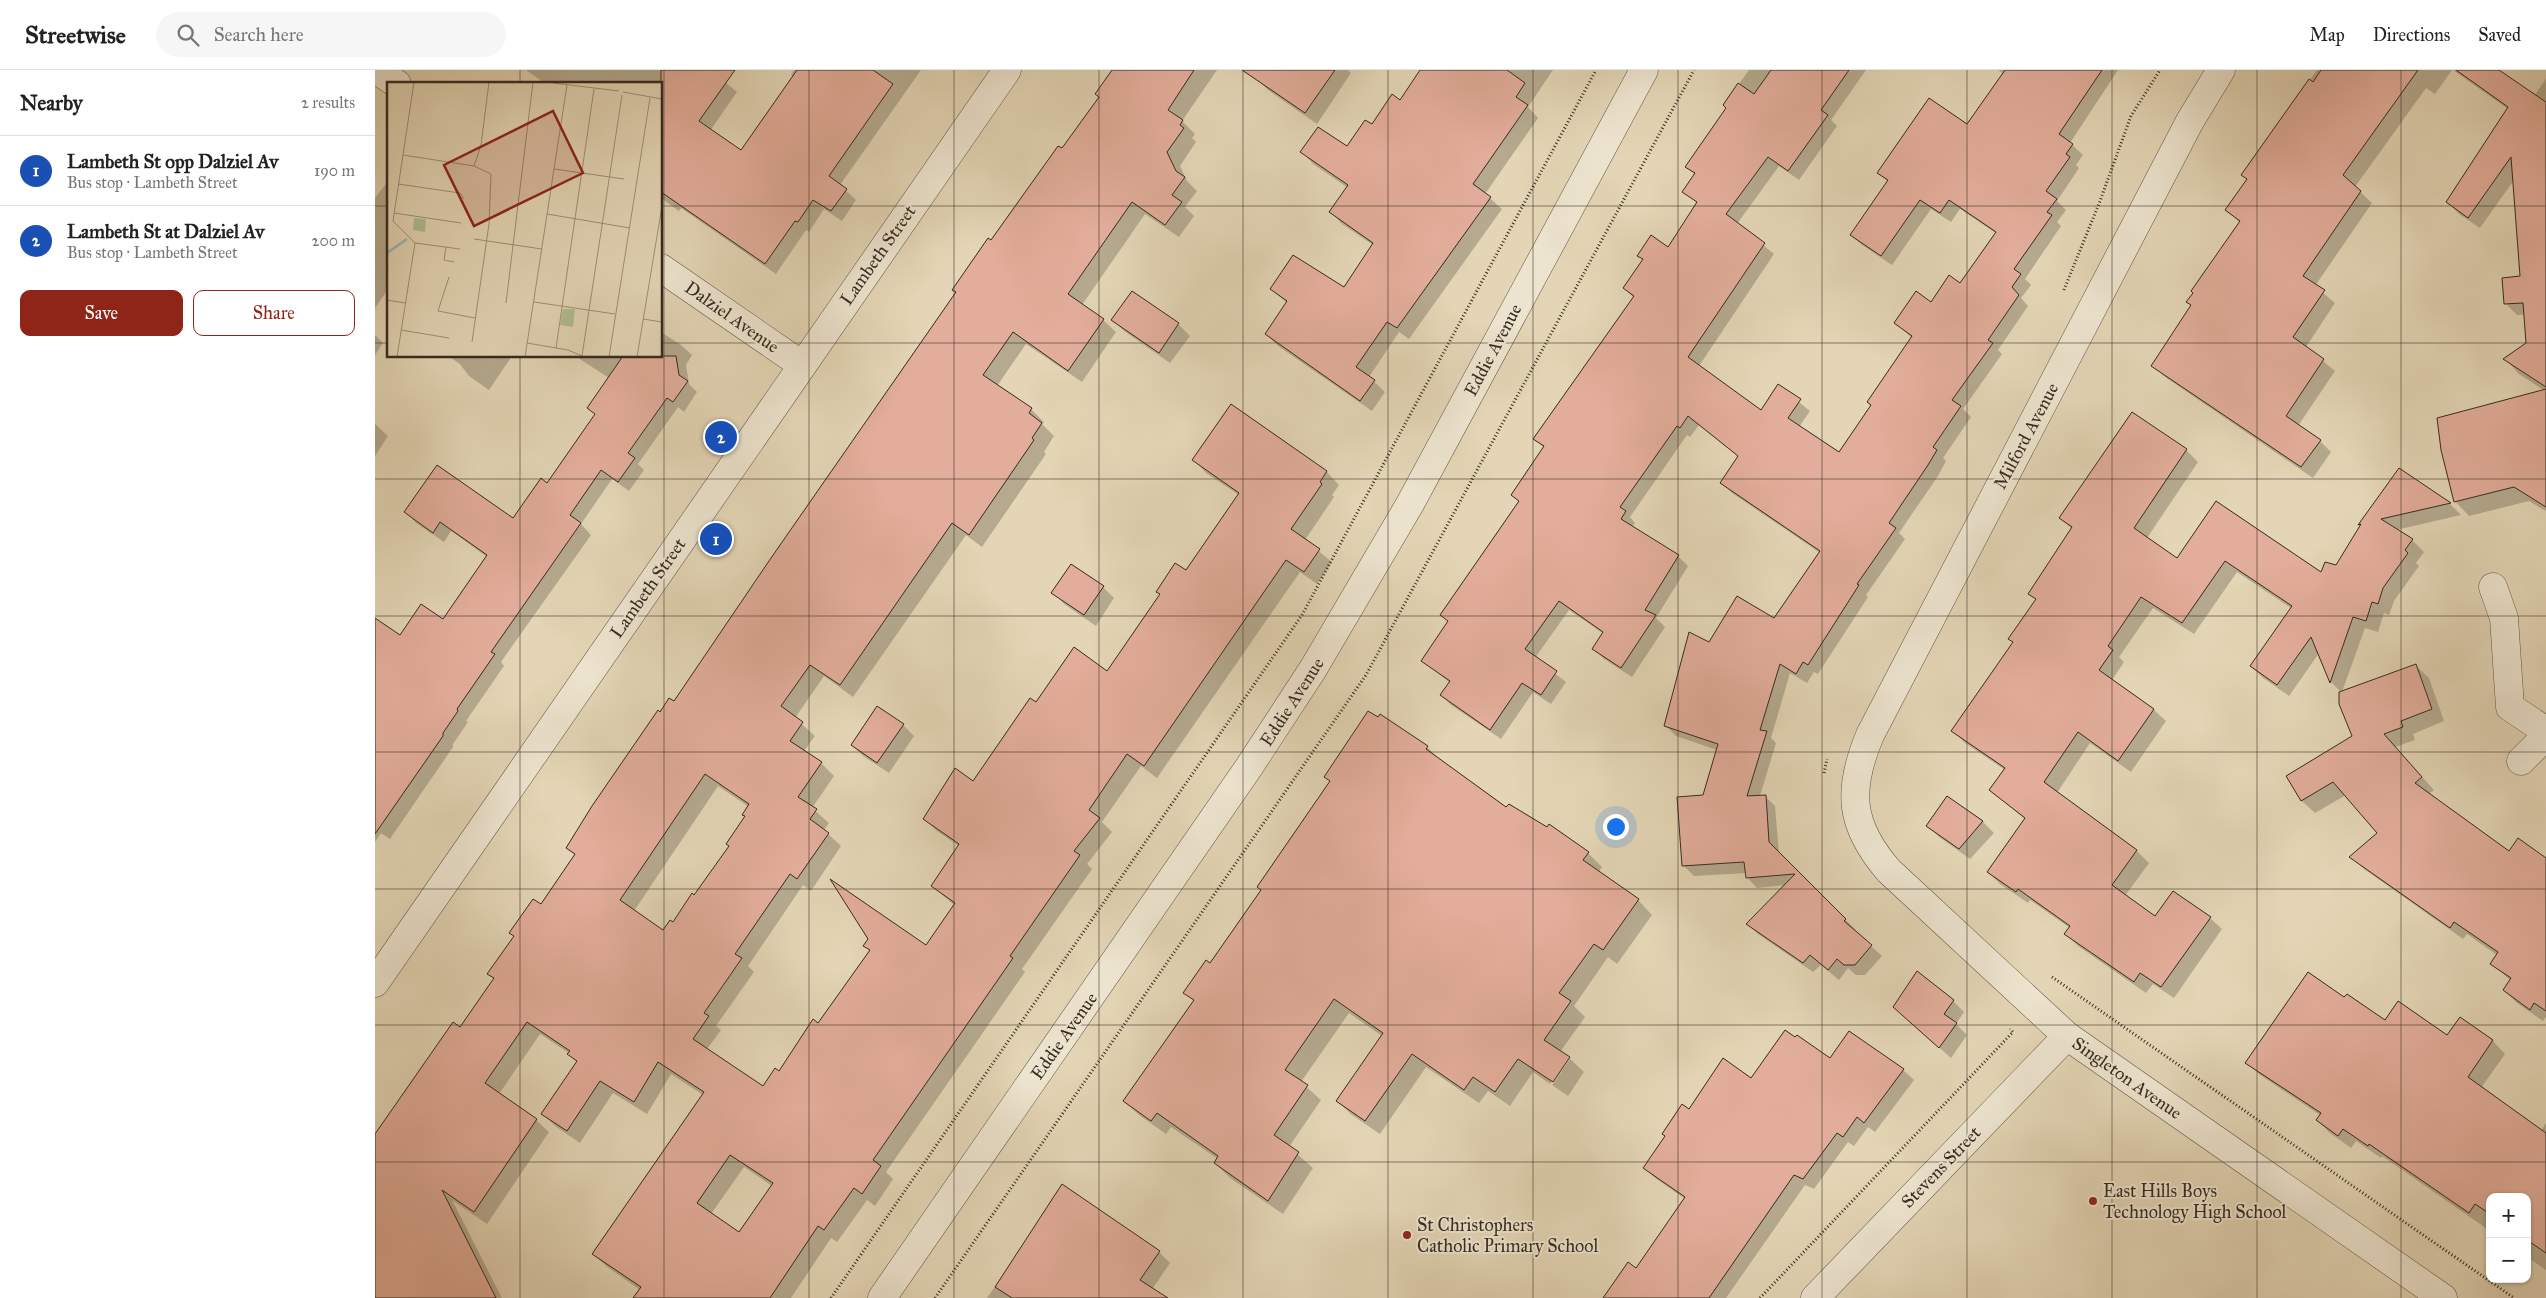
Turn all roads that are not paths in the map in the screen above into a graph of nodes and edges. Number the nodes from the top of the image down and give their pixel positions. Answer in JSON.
{"nodes":[{"id":1,"x":1007,"y":70,"type":"edge"},
{"id":2,"x":1644,"y":70,"type":"edge"},
{"id":3,"x":2221,"y":70,"type":"edge"},
{"id":4,"x":663,"y":269,"type":"edge"},
{"id":5,"x":803,"y":365,"type":"junction"},
{"id":6,"x":2493,"y":587,"type":"dead end"},
{"id":7,"x":2546,"y":731,"type":"edge"},
{"id":8,"x":2546,"y":736,"type":"edge"},
{"id":9,"x":2521,"y":761,"type":"dead end"},
{"id":10,"x":1856,"y":810,"type":"joint"},
{"id":11,"x":375,"y":984,"type":"edge"},
{"id":12,"x":2067,"y":1036,"type":"junction"},
{"id":13,"x":882,"y":1298,"type":"edge"},
{"id":14,"x":1815,"y":1298,"type":"edge"},
{"id":15,"x":2443,"y":1298,"type":"edge"}],
"edges":[{"from":1,"to":5,"type":"street","name":"Lambeth Street"},
{"from":2,"to":13,"type":"street","name":"Eddie Avenue"},
{"from":3,"to":10,"type":"street","name":"Milford Avenue"},
{"from":4,"to":5,"type":"street","name":"Dalziel Avenue"},
{"from":5,"to":11,"type":"street","name":"Lambeth Street"},
{"from":6,"to":7,"type":"street"},
{"from":8,"to":9,"type":"street"},
{"from":10,"to":12,"type":"street","name":"Singleton Avenue"},
{"from":12,"to":14,"type":"street","name":"Stevens Street"},
{"from":12,"to":15,"type":"street","name":"Singleton Avenue"}]}
